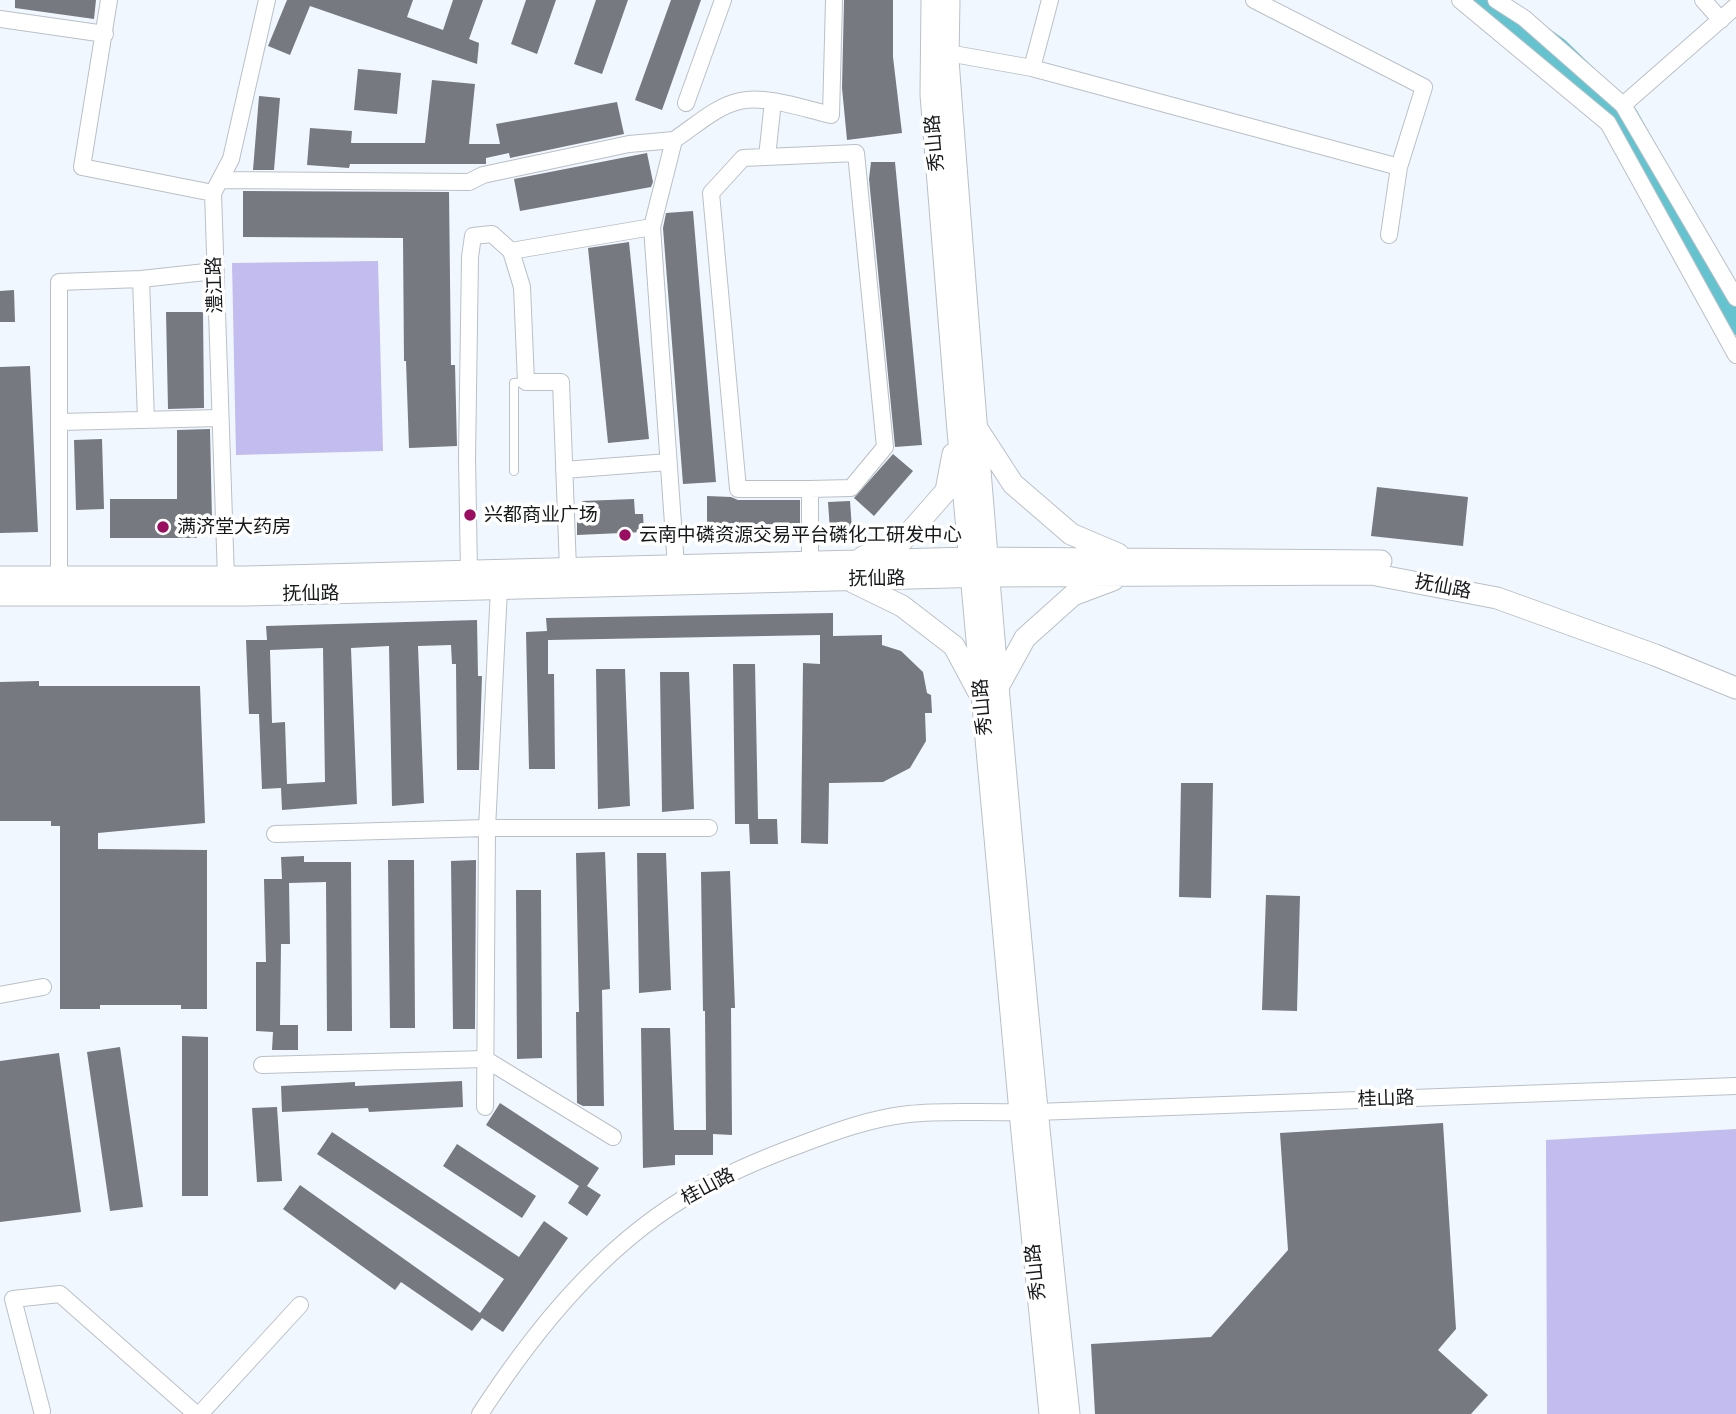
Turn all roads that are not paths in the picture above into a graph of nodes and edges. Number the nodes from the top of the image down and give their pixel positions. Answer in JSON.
{"nodes":[{"id":1,"x":109,"y":0,"type":"edge"},
{"id":2,"x":267,"y":0,"type":"edge"},
{"id":3,"x":723,"y":0,"type":"edge"},
{"id":4,"x":834,"y":0,"type":"edge"},
{"id":5,"x":932,"y":0,"type":"edge"},
{"id":6,"x":949,"y":0,"type":"edge"},
{"id":7,"x":1050,"y":0,"type":"edge"},
{"id":8,"x":1254,"y":0,"type":"edge"},
{"id":9,"x":1460,"y":0,"type":"edge"},
{"id":10,"x":1496,"y":0,"type":"edge"},
{"id":11,"x":1703,"y":0,"type":"edge"},
{"id":12,"x":1736,"y":6,"type":"edge"},
{"id":13,"x":0,"y":19,"type":"edge"},
{"id":14,"x":1721,"y":20,"type":"junction"},
{"id":15,"x":105,"y":34,"type":"junction"},
{"id":16,"x":948,"y":53,"type":"junction"},
{"id":17,"x":1032,"y":68,"type":"junction"},
{"id":18,"x":773,"y":101,"type":"junction"},
{"id":19,"x":686,"y":103,"type":"dead end"},
{"id":20,"x":1623,"y":105,"type":"junction"},
{"id":21,"x":674,"y":141,"type":"junction"},
{"id":22,"x":767,"y":157,"type":"junction"},
{"id":23,"x":1399,"y":167,"type":"junction"},
{"id":24,"x":216,"y":187,"type":"junction"},
{"id":25,"x":652,"y":227,"type":"junction"},
{"id":26,"x":1389,"y":235,"type":"dead end"},
{"id":27,"x":510,"y":251,"type":"junction"},
{"id":28,"x":215,"y":271,"type":"junction"},
{"id":29,"x":141,"y":279,"type":"junction"},
{"id":30,"x":1736,"y":298,"type":"edge"},
{"id":31,"x":1736,"y":355,"type":"edge"},
{"id":32,"x":526,"y":382,"type":"junction"},
{"id":33,"x":220,"y":418,"type":"junction"},
{"id":34,"x":146,"y":420,"type":"junction"},
{"id":35,"x":60,"y":422,"type":"junction"},
{"id":36,"x":967,"y":429,"type":"junction"},
{"id":37,"x":668,"y":462,"type":"junction"},
{"id":38,"x":564,"y":470,"type":"junction"},
{"id":39,"x":514,"y":471,"type":"dead end"},
{"id":40,"x":810,"y":489,"type":"junction"},
{"id":41,"x":810,"y":563,"type":"junction"},
{"id":42,"x":676,"y":566,"type":"junction"},
{"id":43,"x":979,"y":567,"type":"junction"},
{"id":44,"x":1128,"y":567,"type":"junction"},
{"id":45,"x":568,"y":569,"type":"junction"},
{"id":46,"x":851,"y":570,"type":"junction"},
{"id":47,"x":469,"y":572,"type":"junction"},
{"id":48,"x":0,"y":577,"type":"edge"},
{"id":49,"x":59,"y":577,"type":"junction"},
{"id":50,"x":226,"y":578,"type":"junction"},
{"id":51,"x":499,"y":589,"type":"junction"},
{"id":52,"x":0,"y":595,"type":"edge"},
{"id":53,"x":1736,"y":672,"type":"edge"},
{"id":54,"x":1736,"y":688,"type":"edge"},
{"id":55,"x":990,"y":693,"type":"junction"},
{"id":56,"x":487,"y":828,"type":"junction"},
{"id":57,"x":709,"y":828,"type":"dead end"},
{"id":58,"x":275,"y":834,"type":"dead end"},
{"id":59,"x":43,"y":987,"type":"dead end"},
{"id":60,"x":0,"y":995,"type":"edge"},
{"id":61,"x":485,"y":1059,"type":"junction"},
{"id":62,"x":262,"y":1066,"type":"dead end"},
{"id":63,"x":1736,"y":1086,"type":"edge"},
{"id":64,"x":485,"y":1107,"type":"dead end"},
{"id":65,"x":1028,"y":1112,"type":"junction"},
{"id":66,"x":613,"y":1137,"type":"dead end"},
{"id":67,"x":300,"y":1305,"type":"dead end"},
{"id":68,"x":42,"y":1411,"type":"dead end"},
{"id":69,"x":198,"y":1414,"type":"edge"},
{"id":70,"x":480,"y":1414,"type":"edge"},
{"id":71,"x":1050,"y":1414,"type":"edge"},
{"id":72,"x":1069,"y":1414,"type":"edge"}],
"edges":[{"from":1,"to":15,"type":"street"},
{"from":2,"to":24,"type":"street","name":"澧江路"},
{"from":3,"to":19,"type":"street"},
{"from":4,"to":18,"type":"street"},
{"from":5,"to":36,"type":"main road","name":"秀山路"},
{"from":6,"to":16,"type":"main road","name":"秀山路"},
{"from":7,"to":17,"type":"street"},
{"from":8,"to":23,"type":"street"},
{"from":9,"to":31,"type":"street"},
{"from":10,"to":20,"type":"street"},
{"from":11,"to":14,"type":"street"},
{"from":12,"to":14,"type":"street"},
{"from":13,"to":15,"type":"street"},
{"from":14,"to":20,"type":"street"},
{"from":15,"to":24,"type":"street"},
{"from":16,"to":17,"type":"street"},
{"from":16,"to":36,"type":"main road","name":"秀山路"},
{"from":17,"to":23,"type":"street"},
{"from":18,"to":21,"type":"street"},
{"from":18,"to":22,"type":"street"},
{"from":20,"to":30,"type":"street"},
{"from":21,"to":24,"type":"street"},
{"from":21,"to":25,"type":"street"},
{"from":22,"to":40,"type":"street"},
{"from":22,"to":40,"type":"street"},
{"from":23,"to":26,"type":"street"},
{"from":24,"to":28,"type":"street","name":"澧江路"},
{"from":25,"to":27,"type":"street"},
{"from":25,"to":37,"type":"street"},
{"from":27,"to":32,"type":"street"},
{"from":27,"to":47,"type":"street"},
{"from":28,"to":29,"type":"street"},
{"from":28,"to":33,"type":"street","name":"澧江路"},
{"from":29,"to":34,"type":"street"},
{"from":29,"to":35,"type":"street"},
{"from":32,"to":38,"type":"street"},
{"from":32,"to":39,"type":"lane"},
{"from":33,"to":34,"type":"street"},
{"from":33,"to":50,"type":"street","name":"澧江路"},
{"from":34,"to":35,"type":"street"},
{"from":35,"to":49,"type":"street"},
{"from":36,"to":43,"type":"main road","name":"秀山路"},
{"from":36,"to":44,"type":"main road"},
{"from":36,"to":46,"type":"main road"},
{"from":37,"to":38,"type":"street"},
{"from":37,"to":42,"type":"street"},
{"from":38,"to":45,"type":"street"},
{"from":40,"to":41,"type":"street"},
{"from":41,"to":42,"type":"main road","name":"抚仙路"},
{"from":41,"to":46,"type":"main road","name":"抚仙路"},
{"from":42,"to":45,"type":"main road","name":"抚仙路"},
{"from":43,"to":44,"type":"main road","name":"抚仙路"},
{"from":43,"to":46,"type":"main road","name":"抚仙路"},
{"from":43,"to":55,"type":"main road","name":"秀山路"},
{"from":44,"to":53,"type":"main road","name":"抚仙路"},
{"from":44,"to":54,"type":"main road","name":"抚仙路"},
{"from":44,"to":55,"type":"main road"},
{"from":45,"to":47,"type":"main road","name":"抚仙路"},
{"from":46,"to":51,"type":"main road","name":"抚仙路"},
{"from":46,"to":55,"type":"main road"},
{"from":47,"to":50,"type":"main road","name":"抚仙路"},
{"from":48,"to":49,"type":"main road","name":"抚仙路"},
{"from":49,"to":50,"type":"main road","name":"抚仙路"},
{"from":51,"to":52,"type":"main road","name":"抚仙路"},
{"from":51,"to":56,"type":"street"},
{"from":55,"to":65,"type":"main road","name":"秀山路"},
{"from":56,"to":57,"type":"street"},
{"from":56,"to":58,"type":"street"},
{"from":56,"to":61,"type":"street"},
{"from":59,"to":60,"type":"street"},
{"from":61,"to":62,"type":"street"},
{"from":61,"to":64,"type":"street"},
{"from":61,"to":66,"type":"street"},
{"from":63,"to":65,"type":"street","name":"桂山路"},
{"from":65,"to":70,"type":"street","name":"桂山路"},
{"from":65,"to":71,"type":"main road","name":"秀山路"},
{"from":65,"to":72,"type":"main road","name":"秀山路"},
{"from":67,"to":69,"type":"street"},
{"from":68,"to":69,"type":"street"}]}
